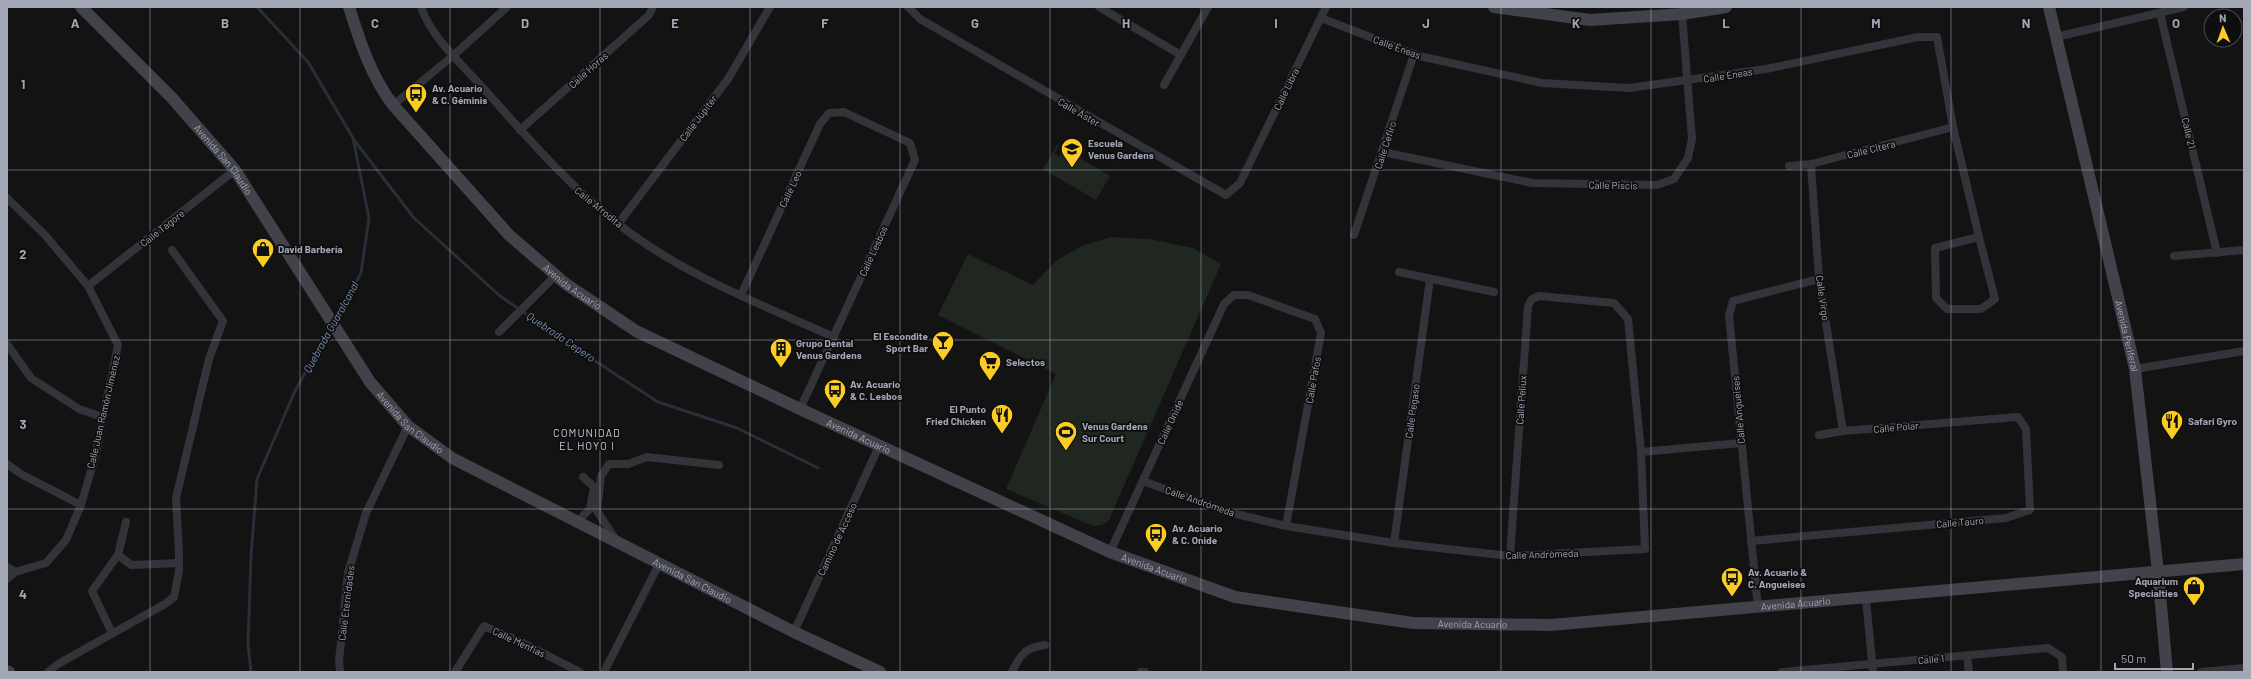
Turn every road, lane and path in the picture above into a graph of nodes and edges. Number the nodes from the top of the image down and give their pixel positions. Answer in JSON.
{"nodes":[{"id":1,"x":81,"y":7,"type":"edge"},
{"id":2,"x":349,"y":7,"type":"edge"},
{"id":3,"x":421,"y":7,"type":"edge"},
{"id":4,"x":507,"y":7,"type":"edge"},
{"id":5,"x":653,"y":7,"type":"edge"},
{"id":6,"x":770,"y":7,"type":"edge"},
{"id":7,"x":908,"y":7,"type":"edge"},
{"id":8,"x":1098,"y":7,"type":"edge"},
{"id":9,"x":1208,"y":7,"type":"edge"},
{"id":10,"x":1326,"y":7,"type":"edge"},
{"id":11,"x":1494,"y":7,"type":"edge"},
{"id":12,"x":1726,"y":7,"type":"edge"},
{"id":13,"x":2049,"y":7,"type":"edge"},
{"id":14,"x":2184,"y":7,"type":"edge"},
{"id":15,"x":2160,"y":12,"type":"junction"},
{"id":16,"x":1682,"y":14,"type":"junction"},
{"id":17,"x":1320,"y":18,"type":"junction"},
{"id":18,"x":2056,"y":37,"type":"junction"},
{"id":19,"x":1414,"y":54,"type":"junction"},
{"id":20,"x":454,"y":55,"type":"junction"},
{"id":21,"x":1181,"y":55,"type":"junction"},
{"id":22,"x":1686,"y":81,"type":"junction"},
{"id":23,"x":1164,"y":85,"type":"dead end"},
{"id":24,"x":393,"y":105,"type":"junction"},
{"id":25,"x":859,"y":119,"type":"joint"},
{"id":26,"x":1953,"y":127,"type":"junction"},
{"id":27,"x":520,"y":130,"type":"junction"},
{"id":28,"x":1383,"y":152,"type":"junction"},
{"id":29,"x":1811,"y":164,"type":"junction"},
{"id":30,"x":1789,"y":166,"type":"dead end"},
{"id":31,"x":235,"y":170,"type":"junction"},
{"id":32,"x":1246,"y":171,"type":"joint"},
{"id":33,"x":7,"y":198,"type":"edge"},
{"id":34,"x":618,"y":224,"type":"junction"},
{"id":35,"x":1354,"y":234,"type":"dead end"},
{"id":36,"x":1979,"y":237,"type":"junction"},
{"id":37,"x":172,"y":250,"type":"dead end"},
{"id":38,"x":2244,"y":250,"type":"edge"},
{"id":39,"x":2218,"y":253,"type":"junction"},
{"id":40,"x":2174,"y":256,"type":"dead end"},
{"id":41,"x":1399,"y":272,"type":"dead end"},
{"id":42,"x":556,"y":275,"type":"junction"},
{"id":43,"x":1430,"y":279,"type":"junction"},
{"id":44,"x":1819,"y":279,"type":"junction"},
{"id":45,"x":88,"y":286,"type":"junction"},
{"id":46,"x":1494,"y":292,"type":"dead end"},
{"id":47,"x":742,"y":295,"type":"junction"},
{"id":48,"x":1234,"y":295,"type":"joint"},
{"id":49,"x":1585,"y":300,"type":"joint"},
{"id":50,"x":499,"y":332,"type":"dead end"},
{"id":51,"x":834,"y":337,"type":"junction"},
{"id":52,"x":7,"y":344,"type":"edge"},
{"id":53,"x":2244,"y":351,"type":"edge"},
{"id":54,"x":2135,"y":369,"type":"junction"},
{"id":55,"x":800,"y":409,"type":"junction"},
{"id":56,"x":102,"y":418,"type":"junction"},
{"id":57,"x":1974,"y":421,"type":"joint"},
{"id":58,"x":408,"y":426,"type":"junction"},
{"id":59,"x":1843,"y":431,"type":"junction"},
{"id":60,"x":1819,"y":435,"type":"dead end"},
{"id":61,"x":1741,"y":443,"type":"junction"},
{"id":62,"x":879,"y":446,"type":"junction"},
{"id":63,"x":1641,"y":452,"type":"junction"},
{"id":64,"x":7,"y":464,"type":"edge"},
{"id":65,"x":719,"y":465,"type":"dead end"},
{"id":66,"x":583,"y":477,"type":"dead end"},
{"id":67,"x":1143,"y":481,"type":"junction"},
{"id":68,"x":81,"y":505,"type":"junction"},
{"id":69,"x":126,"y":522,"type":"dead end"},
{"id":70,"x":577,"y":522,"type":"junction"},
{"id":71,"x":1286,"y":526,"type":"junction"},
{"id":72,"x":1751,"y":541,"type":"junction"},
{"id":73,"x":618,"y":543,"type":"junction"},
{"id":74,"x":1394,"y":543,"type":"junction"},
{"id":75,"x":1110,"y":552,"type":"junction"},
{"id":76,"x":118,"y":555,"type":"junction"},
{"id":77,"x":1510,"y":556,"type":"junction"},
{"id":78,"x":179,"y":563,"type":"junction"},
{"id":79,"x":659,"y":564,"type":"junction"},
{"id":80,"x":2244,"y":564,"type":"edge"},
{"id":81,"x":7,"y":567,"type":"edge"},
{"id":82,"x":15,"y":572,"type":"junction"},
{"id":83,"x":2158,"y":572,"type":"junction"},
{"id":84,"x":7,"y":579,"type":"edge"},
{"id":85,"x":1866,"y":598,"type":"junction"},
{"id":86,"x":1758,"y":608,"type":"junction"},
{"id":87,"x":112,"y":632,"type":"junction"},
{"id":88,"x":794,"y":632,"type":"junction"},
{"id":89,"x":1045,"y":646,"type":"dead end"},
{"id":90,"x":1967,"y":656,"type":"junction"},
{"id":91,"x":1873,"y":668,"type":"edge"},
{"id":92,"x":2244,"y":668,"type":"edge"},
{"id":93,"x":48,"y":672,"type":"edge"},
{"id":94,"x":340,"y":672,"type":"edge"},
{"id":95,"x":455,"y":672,"type":"edge"},
{"id":96,"x":580,"y":672,"type":"edge"},
{"id":97,"x":604,"y":672,"type":"edge"},
{"id":98,"x":880,"y":672,"type":"edge"},
{"id":99,"x":1012,"y":672,"type":"edge"},
{"id":100,"x":1141,"y":672,"type":"edge"},
{"id":101,"x":1145,"y":672,"type":"edge"},
{"id":102,"x":1782,"y":672,"type":"edge"},
{"id":103,"x":1969,"y":672,"type":"edge"},
{"id":104,"x":2063,"y":672,"type":"edge"},
{"id":105,"x":2167,"y":672,"type":"edge"},
{"id":106,"x":2201,"y":672,"type":"edge"}],
"edges":[{"from":1,"to":31,"type":"street","name":"Avenida San Claudio"},
{"from":2,"to":24,"type":"street","name":"Avenida Acuario"},
{"from":3,"to":20,"type":"street","name":"Calle Afrodita"},
{"from":4,"to":20,"type":"street"},
{"from":5,"to":27,"type":"street","name":"Calle Horas"},
{"from":6,"to":34,"type":"street","name":"Calle Júpiter"},
{"from":7,"to":32,"type":"street","name":"Calle Áster"},
{"from":8,"to":21,"type":"street"},
{"from":9,"to":21,"type":"street"},
{"from":10,"to":17,"type":"street","name":"Calle Libra"},
{"from":11,"to":16,"type":"street"},
{"from":12,"to":16,"type":"street"},
{"from":13,"to":18,"type":"street","name":"Avenida Periferal"},
{"from":14,"to":15,"type":"street"},
{"from":15,"to":18,"type":"street"},
{"from":15,"to":39,"type":"street","name":"Calle 21"},
{"from":16,"to":22,"type":"street","name":"Calle Piscis"},
{"from":17,"to":19,"type":"street","name":"Calle Éneas"},
{"from":17,"to":32,"type":"street","name":"Calle Libra"},
{"from":18,"to":54,"type":"street","name":"Avenida Periferal"},
{"from":19,"to":22,"type":"street","name":"Calle Éneas"},
{"from":19,"to":28,"type":"street","name":"Calle Cefiro"},
{"from":20,"to":24,"type":"street"},
{"from":20,"to":27,"type":"street","name":"Calle Afrodita"},
{"from":21,"to":23,"type":"street"},
{"from":22,"to":26,"type":"street","name":"Calle Éneas"},
{"from":22,"to":28,"type":"street","name":"Calle Piscis"},
{"from":24,"to":42,"type":"street","name":"Avenida Acuario"},
{"from":25,"to":47,"type":"street","name":"Calle Leo"},
{"from":25,"to":51,"type":"street","name":"Calle Lesbos"},
{"from":26,"to":29,"type":"street","name":"Calle Citera"},
{"from":26,"to":36,"type":"street","name":"Calle Éneas"},
{"from":27,"to":34,"type":"street","name":"Calle Afrodita"},
{"from":28,"to":35,"type":"street","name":"Calle Cefiro"},
{"from":29,"to":30,"type":"street","name":"Calle Citera"},
{"from":29,"to":44,"type":"street","name":"Calle Virgo"},
{"from":31,"to":45,"type":"street","name":"Calle Tagore"},
{"from":31,"to":58,"type":"street","name":"Avenida San Claudio"},
{"from":33,"to":45,"type":"street","name":"Calle Juan Ramón Jiménez"},
{"from":34,"to":47,"type":"street","name":"Calle Afrodita"},
{"from":36,"to":36,"type":"street","name":"Calle Éneas"},
{"from":37,"to":78,"type":"street"},
{"from":38,"to":39,"type":"street"},
{"from":39,"to":40,"type":"street"},
{"from":41,"to":43,"type":"street"},
{"from":42,"to":50,"type":"street"},
{"from":42,"to":55,"type":"street","name":"Avenida Acuario"},
{"from":43,"to":46,"type":"street"},
{"from":43,"to":74,"type":"street","name":"Calle Pegaso"},
{"from":44,"to":59,"type":"street","name":"Calle Virgo"},
{"from":44,"to":61,"type":"street","name":"Calle Angueises"},
{"from":45,"to":56,"type":"street","name":"Calle Juan Ramón Jiménez"},
{"from":47,"to":51,"type":"street","name":"Calle Afrodita"},
{"from":48,"to":67,"type":"street","name":"Calle Onide"},
{"from":48,"to":71,"type":"street","name":"Calle Pafos"},
{"from":49,"to":63,"type":"street","name":"Calle Andrómeda"},
{"from":49,"to":77,"type":"street","name":"Calle Peliux"},
{"from":51,"to":55,"type":"street","name":"Calle Lesbos"},
{"from":52,"to":56,"type":"street"},
{"from":53,"to":54,"type":"street"},
{"from":54,"to":83,"type":"street","name":"Avenida Periferal"},
{"from":55,"to":62,"type":"street","name":"Avenida Acuario"},
{"from":56,"to":68,"type":"street","name":"Calle Juan Ramón Jiménez"},
{"from":57,"to":59,"type":"street","name":"Calle Polar"},
{"from":57,"to":72,"type":"street","name":"Calle Tauro"},
{"from":58,"to":70,"type":"street","name":"Avenida San Claudio"},
{"from":58,"to":94,"type":"street","name":"Calle Eternidades"},
{"from":59,"to":60,"type":"street","name":"Calle Polar"},
{"from":61,"to":63,"type":"street"},
{"from":61,"to":72,"type":"street","name":"Calle Angueises"},
{"from":62,"to":75,"type":"street","name":"Avenida Acuario"},
{"from":62,"to":88,"type":"street","name":"Camino de Acceso"},
{"from":63,"to":77,"type":"street","name":"Calle Andrómeda"},
{"from":64,"to":68,"type":"street"},
{"from":65,"to":73,"type":"street"},
{"from":66,"to":70,"type":"street"},
{"from":67,"to":71,"type":"street","name":"Calle Andrómeda"},
{"from":67,"to":75,"type":"street","name":"Calle Onide"},
{"from":68,"to":82,"type":"street","name":"Calle Juan Ramón Jiménez"},
{"from":69,"to":76,"type":"street"},
{"from":70,"to":73,"type":"street","name":"Avenida San Claudio"},
{"from":71,"to":74,"type":"street","name":"Calle Andrómeda"},
{"from":72,"to":86,"type":"street","name":"Calle Angueises"},
{"from":73,"to":79,"type":"street","name":"Avenida San Claudio"},
{"from":74,"to":77,"type":"street","name":"Calle Andrómeda"},
{"from":75,"to":86,"type":"street","name":"Avenida Acuario"},
{"from":76,"to":78,"type":"street"},
{"from":76,"to":87,"type":"street"},
{"from":78,"to":87,"type":"street"},
{"from":79,"to":88,"type":"street","name":"Avenida San Claudio"},
{"from":79,"to":97,"type":"street"},
{"from":80,"to":83,"type":"street","name":"Avenida Acuario"},
{"from":81,"to":82,"type":"street"},
{"from":82,"to":84,"type":"street","name":"Calle Juan Ramón Jiménez"},
{"from":83,"to":85,"type":"street","name":"Avenida Acuario"},
{"from":83,"to":105,"type":"street","name":"Avenida Periferal"},
{"from":85,"to":86,"type":"street","name":"Avenida Acuario"},
{"from":85,"to":91,"type":"street"},
{"from":87,"to":93,"type":"street"},
{"from":88,"to":98,"type":"street","name":"Avenida San Claudio"},
{"from":89,"to":99,"type":"street"},
{"from":90,"to":91,"type":"street","name":"Calle 1"},
{"from":90,"to":103,"type":"street"},
{"from":90,"to":104,"type":"street","name":"Calle 1"},
{"from":91,"to":102,"type":"street","name":"Calle 1"},
{"from":92,"to":106,"type":"street"},
{"from":95,"to":96,"type":"street","name":"Calle Menfias"},
{"from":100,"to":101,"type":"street"}]}
